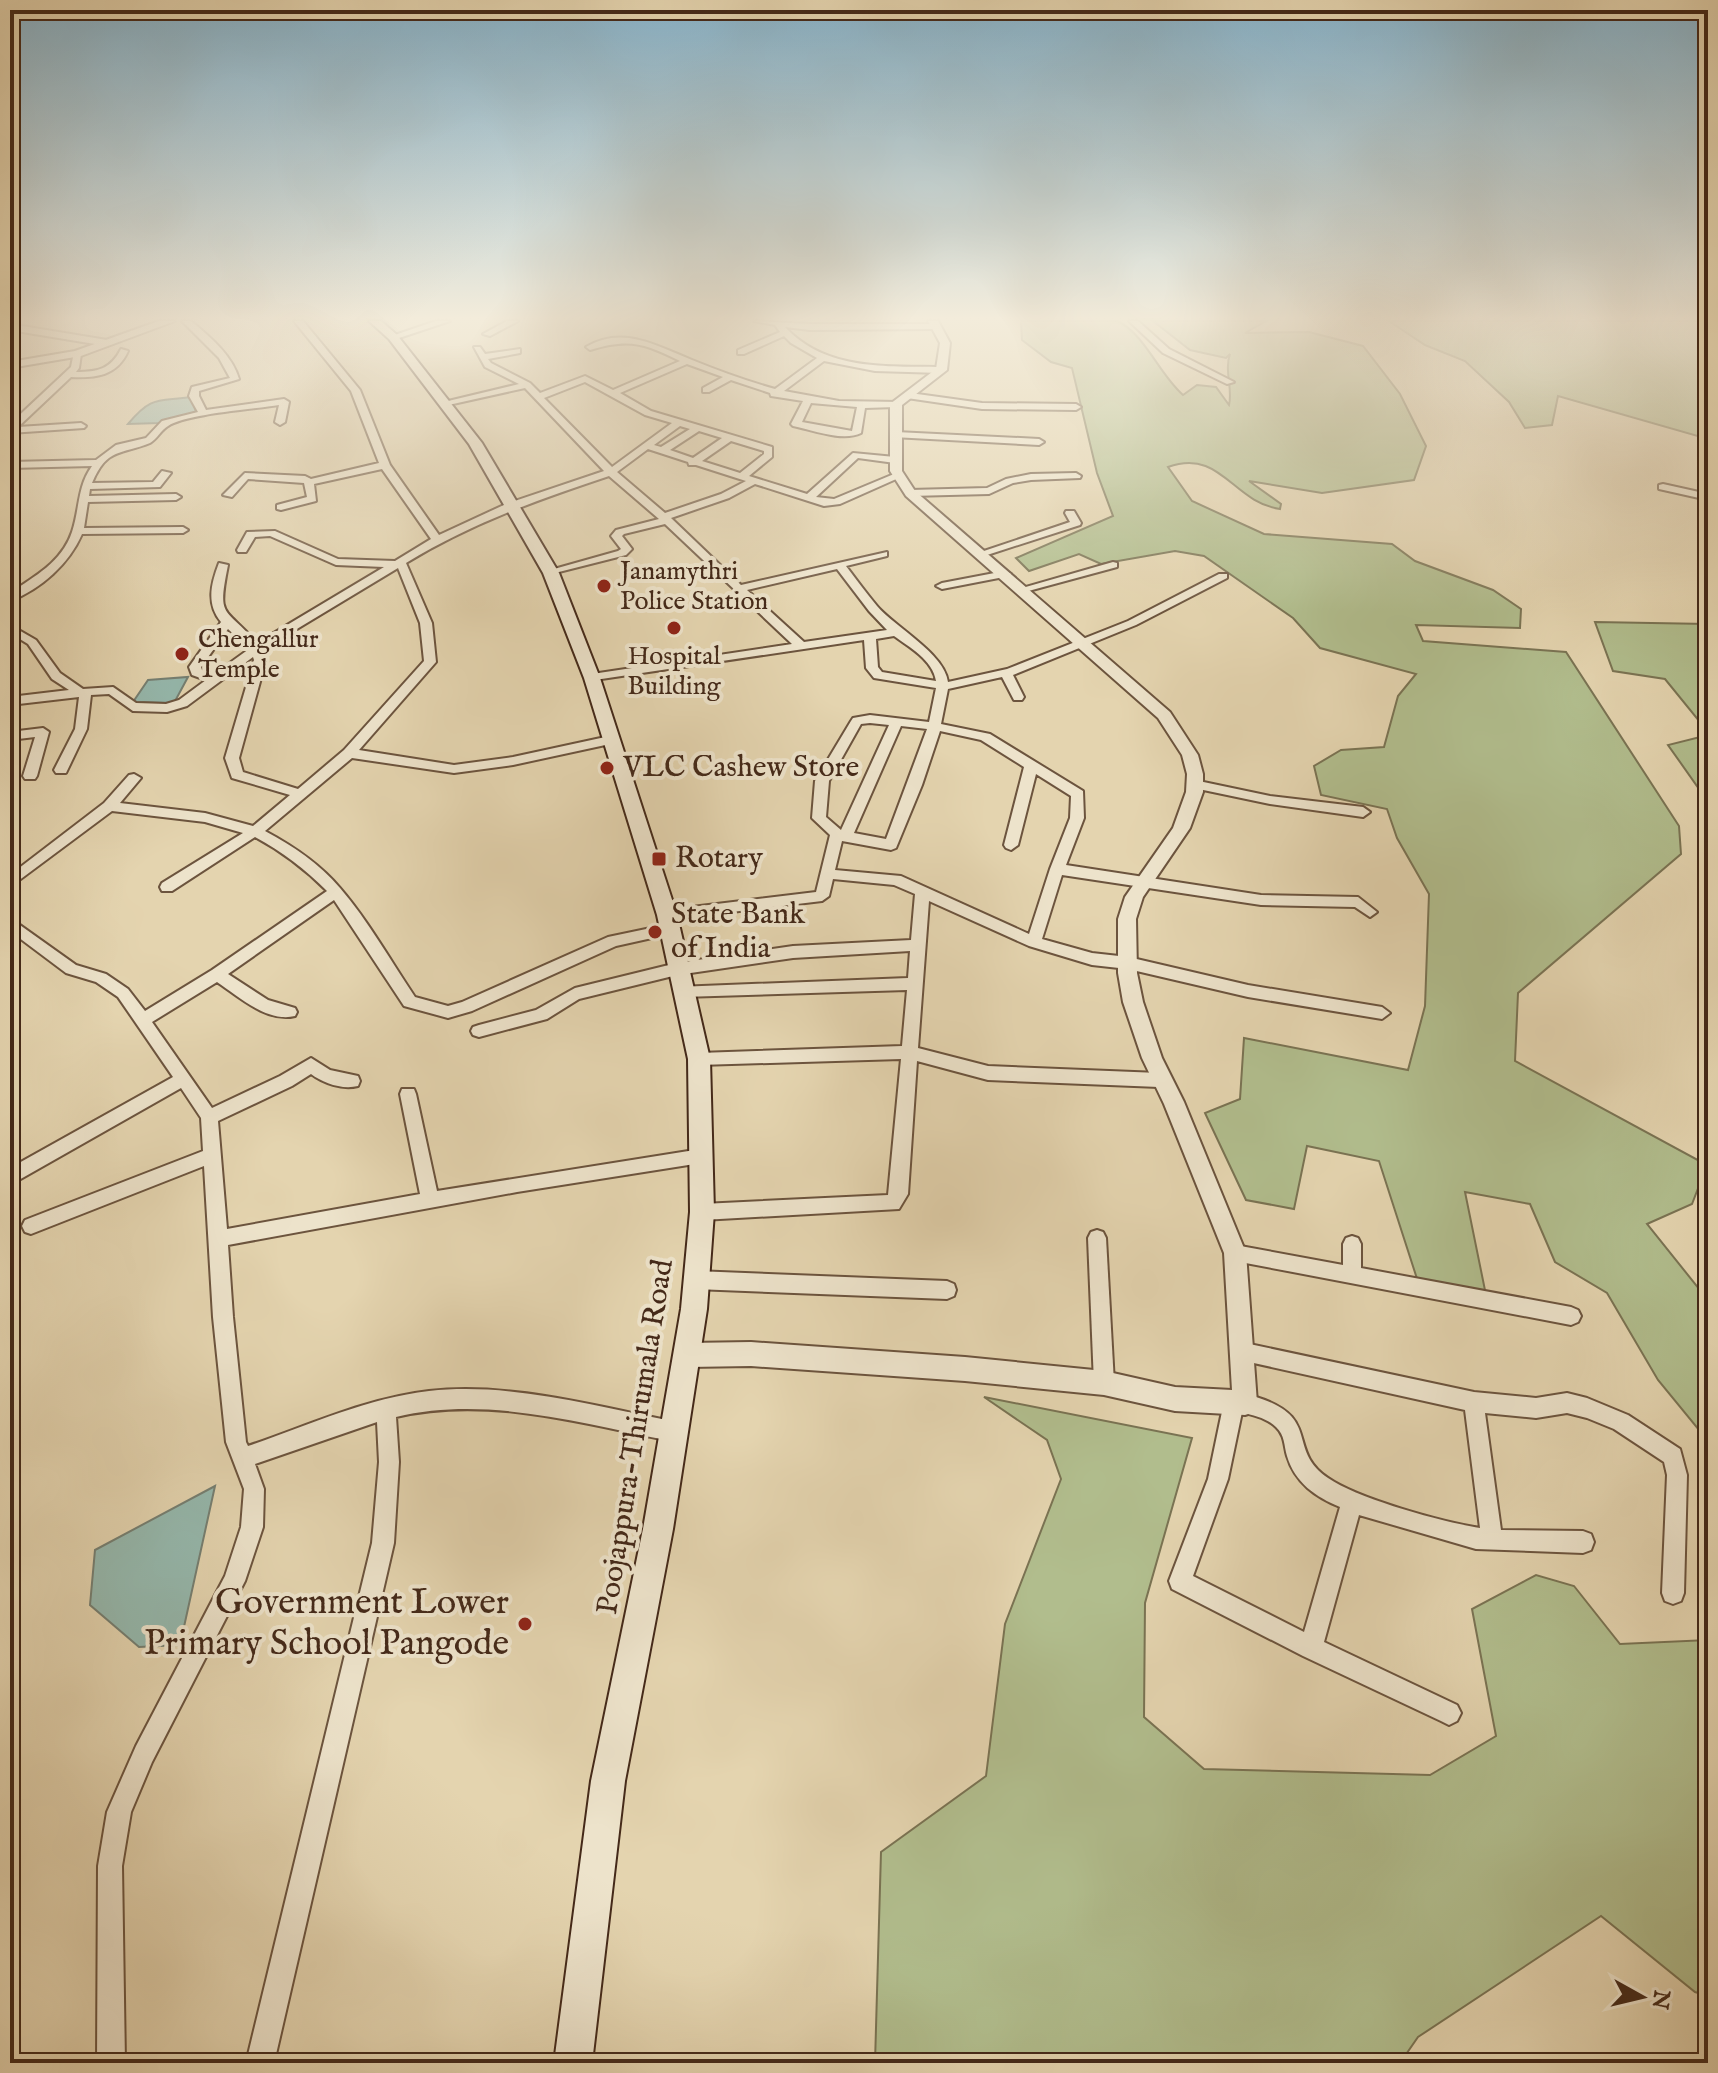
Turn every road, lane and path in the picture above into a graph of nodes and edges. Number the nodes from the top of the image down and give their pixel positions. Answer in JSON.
{"nodes":[{"id":1,"x":185,"y":418,"type":"edge"},
{"id":2,"x":281,"y":418,"type":"edge"},
{"id":3,"x":366,"y":418,"type":"edge"},
{"id":4,"x":457,"y":418,"type":"edge"},
{"id":5,"x":558,"y":418,"type":"edge"},
{"id":6,"x":662,"y":418,"type":"edge"},
{"id":7,"x":799,"y":418,"type":"edge"},
{"id":8,"x":859,"y":418,"type":"edge"},
{"id":9,"x":899,"y":418,"type":"edge"},
{"id":10,"x":280,"y":422,"type":"dead end"},
{"id":11,"x":678,"y":423,"type":"junction"},
{"id":12,"x":81,"y":426,"type":"dead end"},
{"id":13,"x":10,"y":429,"type":"edge"},
{"id":14,"x":696,"y":429,"type":"junction"},
{"id":15,"x":896,"y":435,"type":"junction"},
{"id":16,"x":728,"y":438,"type":"junction"},
{"id":17,"x":1039,"y":442,"type":"dead end"},
{"id":18,"x":647,"y":446,"type":"junction"},
{"id":19,"x":662,"y":451,"type":"junction"},
{"id":20,"x":99,"y":463,"type":"junction"},
{"id":21,"x":692,"y":463,"type":"junction"},
{"id":22,"x":10,"y":465,"type":"edge"},
{"id":23,"x":385,"y":465,"type":"junction"},
{"id":24,"x":897,"y":468,"type":"junction"},
{"id":25,"x":611,"y":472,"type":"junction"},
{"id":26,"x":166,"y":473,"type":"dead end"},
{"id":27,"x":1076,"y":476,"type":"dead end"},
{"id":28,"x":741,"y":477,"type":"junction"},
{"id":29,"x":753,"y":481,"type":"junction"},
{"id":30,"x":309,"y":482,"type":"junction"},
{"id":31,"x":86,"y":486,"type":"junction"},
{"id":32,"x":570,"y":486,"type":"junction"},
{"id":33,"x":1663,"y":487,"type":"dead end"},
{"id":34,"x":910,"y":493,"type":"junction"},
{"id":35,"x":228,"y":495,"type":"dead end"},
{"id":36,"x":176,"y":497,"type":"dead end"},
{"id":37,"x":1708,"y":497,"type":"edge"},
{"id":38,"x":809,"y":498,"type":"junction"},
{"id":39,"x":83,"y":499,"type":"junction"},
{"id":40,"x":582,"y":499,"type":"dead end"},
{"id":41,"x":510,"y":506,"type":"junction"},
{"id":42,"x":281,"y":507,"type":"dead end"},
{"id":43,"x":1070,"y":513,"type":"dead end"},
{"id":44,"x":665,"y":518,"type":"junction"},
{"id":45,"x":183,"y":530,"type":"dead end"},
{"id":46,"x":78,"y":531,"type":"junction"},
{"id":47,"x":437,"y":540,"type":"junction"},
{"id":48,"x":242,"y":550,"type":"dead end"},
{"id":49,"x":983,"y":553,"type":"junction"},
{"id":50,"x":883,"y":554,"type":"dead end"},
{"id":51,"x":398,"y":563,"type":"junction"},
{"id":52,"x":839,"y":564,"type":"junction"},
{"id":53,"x":223,"y":565,"type":"dead end"},
{"id":54,"x":1113,"y":565,"type":"dead end"},
{"id":55,"x":551,"y":573,"type":"junction"},
{"id":56,"x":1005,"y":574,"type":"junction"},
{"id":57,"x":1223,"y":576,"type":"dead end"},
{"id":58,"x":942,"y":586,"type":"dead end"},
{"id":59,"x":739,"y":589,"type":"junction"},
{"id":60,"x":1021,"y":590,"type":"junction"},
{"id":61,"x":10,"y":598,"type":"edge"},
{"id":62,"x":228,"y":621,"type":"junction"},
{"id":63,"x":10,"y":628,"type":"edge"},
{"id":64,"x":896,"y":632,"type":"junction"},
{"id":65,"x":870,"y":635,"type":"junction"},
{"id":66,"x":1083,"y":644,"type":"junction"},
{"id":67,"x":800,"y":645,"type":"junction"},
{"id":68,"x":257,"y":648,"type":"junction"},
{"id":69,"x":1006,"y":673,"type":"junction"},
{"id":70,"x":592,"y":678,"type":"junction"},
{"id":71,"x":213,"y":679,"type":"junction"},
{"id":72,"x":945,"y":686,"type":"junction"},
{"id":73,"x":81,"y":694,"type":"junction"},
{"id":74,"x":1018,"y":697,"type":"dead end"},
{"id":75,"x":10,"y":701,"type":"edge"},
{"id":76,"x":896,"y":723,"type":"junction"},
{"id":77,"x":934,"y":726,"type":"junction"},
{"id":78,"x":10,"y":736,"type":"edge"},
{"id":79,"x":610,"y":740,"type":"junction"},
{"id":80,"x":349,"y":753,"type":"junction"},
{"id":81,"x":1031,"y":766,"type":"junction"},
{"id":82,"x":61,"y":770,"type":"dead end"},
{"id":83,"x":30,"y":776,"type":"dead end"},
{"id":84,"x":134,"y":778,"type":"dead end"},
{"id":85,"x":1194,"y":784,"type":"junction"},
{"id":86,"x":301,"y":794,"type":"junction"},
{"id":87,"x":109,"y":806,"type":"junction"},
{"id":88,"x":1363,"y":812,"type":"dead end"},
{"id":89,"x":257,"y":830,"type":"junction"},
{"id":90,"x":841,"y":835,"type":"junction"},
{"id":91,"x":1011,"y":845,"type":"dead end"},
{"id":92,"x":1057,"y":869,"type":"junction"},
{"id":93,"x":829,"y":874,"type":"junction"},
{"id":94,"x":1147,"y":880,"type":"junction"},
{"id":95,"x":10,"y":882,"type":"edge"},
{"id":96,"x":167,"y":887,"type":"dead end"},
{"id":97,"x":922,"y":891,"type":"junction"},
{"id":98,"x":336,"y":892,"type":"junction"},
{"id":99,"x":1370,"y":912,"type":"dead end"},
{"id":100,"x":669,"y":922,"type":"junction"},
{"id":101,"x":10,"y":923,"type":"edge"},
{"id":102,"x":1034,"y":942,"type":"junction"},
{"id":103,"x":918,"y":945,"type":"junction"},
{"id":104,"x":1128,"y":963,"type":"junction"},
{"id":105,"x":217,"y":974,"type":"junction"},
{"id":106,"x":679,"y":980,"type":"junction"},
{"id":107,"x":914,"y":984,"type":"junction"},
{"id":108,"x":289,"y":1012,"type":"dead end"},
{"id":109,"x":1382,"y":1013,"type":"dead end"},
{"id":110,"x":143,"y":1020,"type":"junction"},
{"id":111,"x":479,"y":1031,"type":"dead end"},
{"id":112,"x":909,"y":1052,"type":"junction"},
{"id":113,"x":699,"y":1059,"type":"junction"},
{"id":114,"x":183,"y":1079,"type":"junction"},
{"id":115,"x":1159,"y":1080,"type":"junction"},
{"id":116,"x":352,"y":1081,"type":"dead end"},
{"id":117,"x":408,"y":1094,"type":"dead end"},
{"id":118,"x":209,"y":1117,"type":"junction"},
{"id":119,"x":213,"y":1155,"type":"junction"},
{"id":120,"x":701,"y":1156,"type":"junction"},
{"id":121,"x":10,"y":1177,"type":"edge"},
{"id":122,"x":430,"y":1200,"type":"junction"},
{"id":123,"x":702,"y":1212,"type":"junction"},
{"id":124,"x":31,"y":1226,"type":"dead end"},
{"id":125,"x":1097,"y":1238,"type":"dead end"},
{"id":126,"x":219,"y":1239,"type":"junction"},
{"id":127,"x":1352,"y":1244,"type":"dead end"},
{"id":128,"x":1235,"y":1253,"type":"junction"},
{"id":129,"x":1352,"y":1273,"type":"junction"},
{"id":130,"x":695,"y":1280,"type":"junction"},
{"id":131,"x":947,"y":1290,"type":"dead end"},
{"id":132,"x":1571,"y":1316,"type":"dead end"},
{"id":133,"x":1240,"y":1351,"type":"junction"},
{"id":134,"x":688,"y":1355,"type":"junction"},
{"id":135,"x":1104,"y":1383,"type":"junction"},
{"id":136,"x":1240,"y":1402,"type":"junction"},
{"id":137,"x":1474,"y":1402,"type":"junction"},
{"id":138,"x":386,"y":1410,"type":"junction"},
{"id":139,"x":672,"y":1431,"type":"junction"},
{"id":140,"x":241,"y":1459,"type":"junction"},
{"id":141,"x":1352,"y":1502,"type":"junction"},
{"id":142,"x":1492,"y":1539,"type":"junction"},
{"id":143,"x":1583,"y":1542,"type":"dead end"},
{"id":144,"x":1673,"y":1593,"type":"dead end"},
{"id":145,"x":1311,"y":1648,"type":"junction"},
{"id":146,"x":1449,"y":1713,"type":"dead end"},
{"id":147,"x":111,"y":2063,"type":"edge"},
{"id":148,"x":260,"y":2063,"type":"edge"},
{"id":149,"x":573,"y":2063,"type":"edge"}],
"edges":[{"from":1,"to":20,"type":"street"},
{"from":2,"to":10,"type":"street"},
{"from":3,"to":23,"type":"street"},
{"from":4,"to":41,"type":"main road","name":"Poojappura-Thirumala Road"},
{"from":5,"to":25,"type":"street"},
{"from":6,"to":11,"type":"street"},
{"from":7,"to":8,"type":"street"},
{"from":9,"to":15,"type":"street"},
{"from":11,"to":14,"type":"street"},
{"from":11,"to":18,"type":"street"},
{"from":12,"to":13,"type":"street"},
{"from":14,"to":16,"type":"street"},
{"from":14,"to":19,"type":"street"},
{"from":15,"to":17,"type":"street"},
{"from":15,"to":24,"type":"street"},
{"from":16,"to":21,"type":"street"},
{"from":16,"to":28,"type":"street"},
{"from":18,"to":19,"type":"street"},
{"from":18,"to":25,"type":"street"},
{"from":19,"to":21,"type":"street"},
{"from":20,"to":22,"type":"street"},
{"from":20,"to":31,"type":"street"},
{"from":21,"to":28,"type":"street"},
{"from":23,"to":30,"type":"street"},
{"from":23,"to":47,"type":"street"},
{"from":24,"to":34,"type":"street"},
{"from":24,"to":38,"type":"street"},
{"from":24,"to":38,"type":"street"},
{"from":25,"to":32,"type":"street"},
{"from":25,"to":44,"type":"street"},
{"from":26,"to":31,"type":"street"},
{"from":27,"to":34,"type":"street"},
{"from":28,"to":29,"type":"street"},
{"from":29,"to":38,"type":"street"},
{"from":29,"to":44,"type":"street"},
{"from":30,"to":35,"type":"street"},
{"from":30,"to":42,"type":"street"},
{"from":31,"to":39,"type":"street"},
{"from":32,"to":40,"type":"street"},
{"from":32,"to":41,"type":"street"},
{"from":33,"to":37,"type":"street"},
{"from":34,"to":49,"type":"street"},
{"from":36,"to":39,"type":"street"},
{"from":39,"to":46,"type":"street"},
{"from":41,"to":47,"type":"street"},
{"from":41,"to":55,"type":"main road","name":"Poojappura-Thirumala Road"},
{"from":43,"to":49,"type":"street"},
{"from":44,"to":55,"type":"street"},
{"from":44,"to":59,"type":"street"},
{"from":45,"to":46,"type":"street"},
{"from":46,"to":61,"type":"street"},
{"from":47,"to":51,"type":"street"},
{"from":48,"to":51,"type":"street"},
{"from":49,"to":56,"type":"street"},
{"from":50,"to":52,"type":"street"},
{"from":51,"to":68,"type":"street"},
{"from":51,"to":80,"type":"street"},
{"from":52,"to":59,"type":"street"},
{"from":52,"to":64,"type":"street"},
{"from":53,"to":62,"type":"street"},
{"from":54,"to":60,"type":"street"},
{"from":55,"to":70,"type":"main road","name":"Poojappura-Thirumala Road"},
{"from":56,"to":58,"type":"street"},
{"from":56,"to":60,"type":"street"},
{"from":57,"to":66,"type":"street"},
{"from":59,"to":67,"type":"street"},
{"from":60,"to":66,"type":"street"},
{"from":62,"to":68,"type":"street"},
{"from":62,"to":71,"type":"street"},
{"from":63,"to":73,"type":"street"},
{"from":64,"to":65,"type":"street"},
{"from":64,"to":72,"type":"street"},
{"from":65,"to":67,"type":"street"},
{"from":65,"to":72,"type":"street"},
{"from":66,"to":69,"type":"street"},
{"from":66,"to":85,"type":"street"},
{"from":67,"to":70,"type":"street"},
{"from":68,"to":71,"type":"street"},
{"from":68,"to":86,"type":"street"},
{"from":69,"to":72,"type":"street"},
{"from":69,"to":74,"type":"street"},
{"from":70,"to":79,"type":"main road","name":"Poojappura-Thirumala Road"},
{"from":71,"to":73,"type":"street"},
{"from":72,"to":77,"type":"street"},
{"from":73,"to":75,"type":"street"},
{"from":73,"to":82,"type":"street"},
{"from":76,"to":77,"type":"street"},
{"from":76,"to":90,"type":"street"},
{"from":76,"to":90,"type":"street"},
{"from":77,"to":81,"type":"street"},
{"from":77,"to":90,"type":"street"},
{"from":78,"to":83,"type":"street"},
{"from":79,"to":80,"type":"street"},
{"from":79,"to":100,"type":"main road","name":"Poojappura-Thirumala Road"},
{"from":80,"to":86,"type":"street"},
{"from":81,"to":91,"type":"street"},
{"from":81,"to":92,"type":"street"},
{"from":84,"to":87,"type":"street"},
{"from":85,"to":88,"type":"street"},
{"from":85,"to":94,"type":"street"},
{"from":86,"to":89,"type":"street"},
{"from":87,"to":89,"type":"street"},
{"from":87,"to":95,"type":"street"},
{"from":89,"to":96,"type":"street"},
{"from":89,"to":98,"type":"street"},
{"from":90,"to":93,"type":"street"},
{"from":92,"to":94,"type":"street"},
{"from":92,"to":102,"type":"street"},
{"from":93,"to":97,"type":"street"},
{"from":93,"to":100,"type":"street"},
{"from":94,"to":99,"type":"street"},
{"from":94,"to":104,"type":"street"},
{"from":97,"to":102,"type":"street"},
{"from":97,"to":103,"type":"street"},
{"from":98,"to":100,"type":"street"},
{"from":98,"to":105,"type":"street"},
{"from":100,"to":106,"type":"main road","name":"Poojappura-Thirumala Road"},
{"from":101,"to":110,"type":"street"},
{"from":102,"to":104,"type":"street"},
{"from":103,"to":106,"type":"street"},
{"from":103,"to":107,"type":"street"},
{"from":104,"to":109,"type":"street"},
{"from":104,"to":115,"type":"street"},
{"from":105,"to":108,"type":"street"},
{"from":105,"to":110,"type":"street"},
{"from":106,"to":107,"type":"street"},
{"from":106,"to":111,"type":"street"},
{"from":106,"to":113,"type":"main road","name":"Poojappura-Thirumala Road"},
{"from":107,"to":112,"type":"street"},
{"from":110,"to":114,"type":"street"},
{"from":112,"to":113,"type":"street"},
{"from":112,"to":115,"type":"street"},
{"from":112,"to":123,"type":"street"},
{"from":113,"to":120,"type":"main road","name":"Poojappura-Thirumala Road"},
{"from":114,"to":118,"type":"street"},
{"from":114,"to":121,"type":"street"},
{"from":115,"to":128,"type":"street"},
{"from":116,"to":118,"type":"street"},
{"from":117,"to":122,"type":"street"},
{"from":118,"to":119,"type":"street"},
{"from":119,"to":124,"type":"street"},
{"from":119,"to":126,"type":"street"},
{"from":120,"to":122,"type":"street"},
{"from":120,"to":123,"type":"main road","name":"Poojappura-Thirumala Road"},
{"from":122,"to":126,"type":"street"},
{"from":123,"to":130,"type":"main road","name":"Poojappura-Thirumala Road"},
{"from":125,"to":135,"type":"street"},
{"from":126,"to":140,"type":"street"},
{"from":127,"to":129,"type":"street"},
{"from":128,"to":129,"type":"street"},
{"from":128,"to":133,"type":"street"},
{"from":129,"to":132,"type":"street"},
{"from":130,"to":131,"type":"street"},
{"from":130,"to":134,"type":"main road","name":"Poojappura-Thirumala Road"},
{"from":133,"to":136,"type":"street"},
{"from":133,"to":137,"type":"street"},
{"from":134,"to":135,"type":"street"},
{"from":134,"to":139,"type":"main road","name":"Poojappura-Thirumala Road"},
{"from":135,"to":136,"type":"street"},
{"from":136,"to":141,"type":"street"},
{"from":136,"to":145,"type":"street"},
{"from":137,"to":142,"type":"street"},
{"from":137,"to":144,"type":"street"},
{"from":138,"to":139,"type":"street"},
{"from":138,"to":140,"type":"street"},
{"from":138,"to":148,"type":"street"},
{"from":139,"to":149,"type":"main road","name":"Poojappura-Thirumala Road"},
{"from":140,"to":147,"type":"street"},
{"from":141,"to":142,"type":"street"},
{"from":141,"to":145,"type":"street"},
{"from":142,"to":143,"type":"street"},
{"from":145,"to":146,"type":"street"}]}
